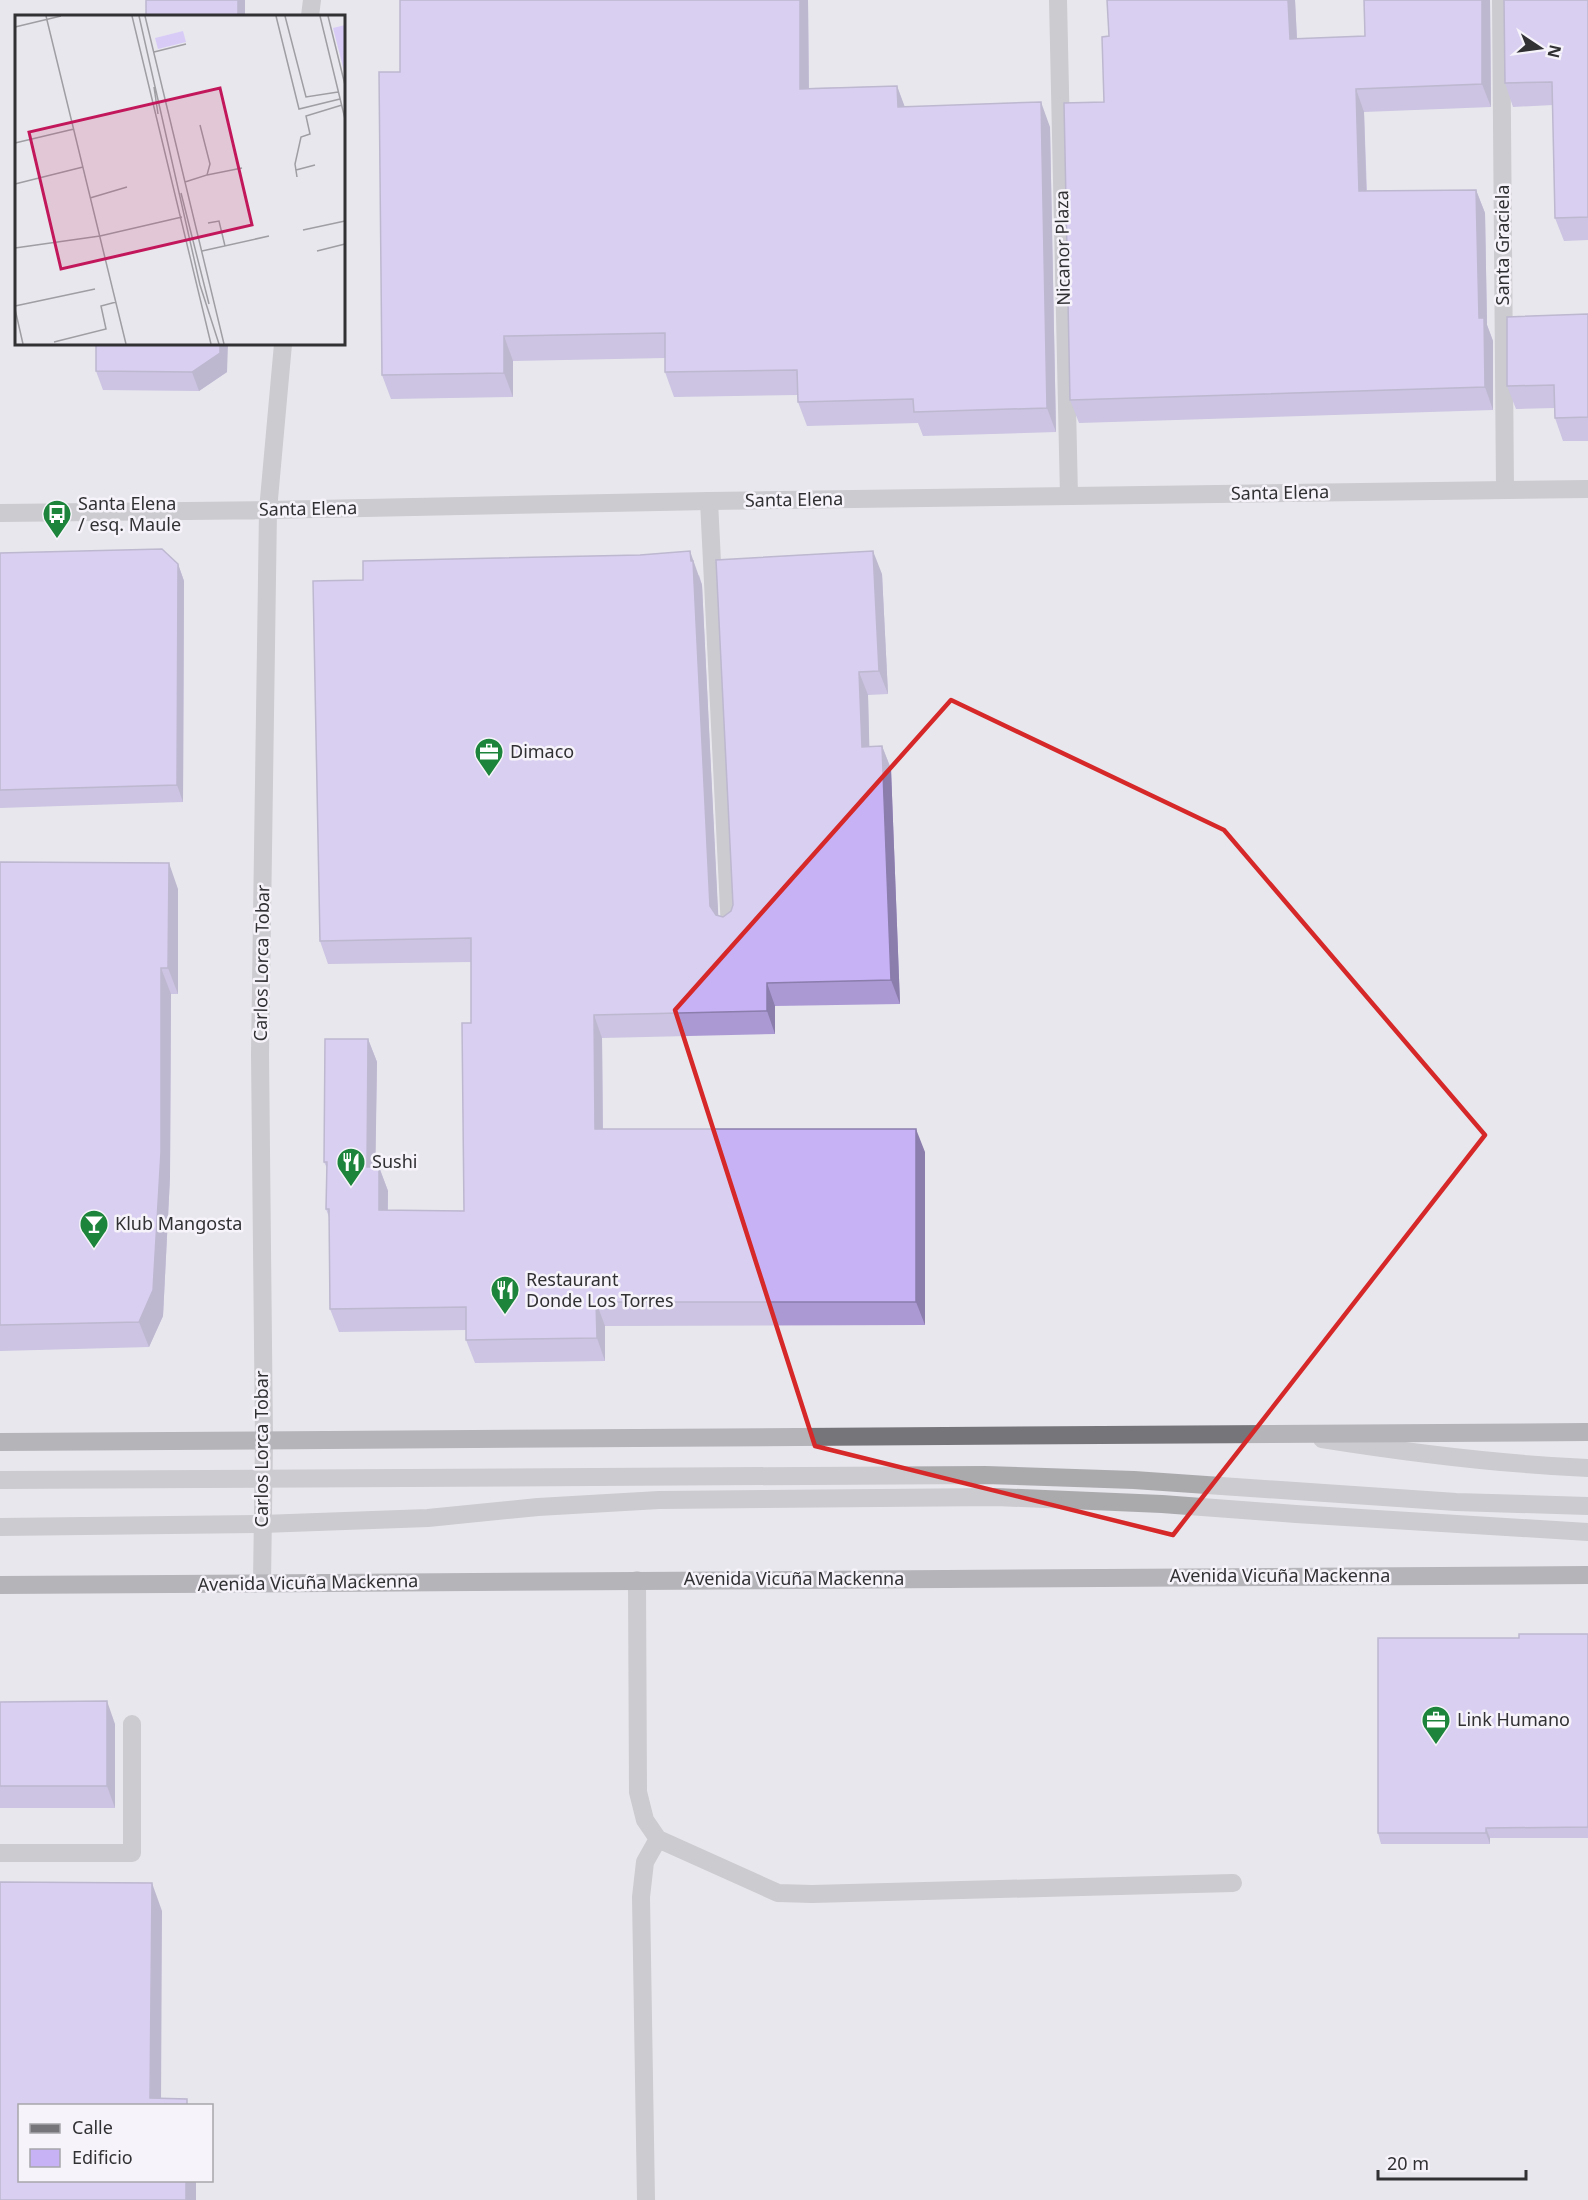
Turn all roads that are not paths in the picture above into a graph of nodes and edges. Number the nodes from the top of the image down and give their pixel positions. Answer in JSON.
{"nodes":[{"id":1,"x":312,"y":0,"type":"edge"},
{"id":2,"x":1058,"y":0,"type":"edge"},
{"id":3,"x":1501,"y":0,"type":"edge"},
{"id":4,"x":310,"y":15,"type":"edge"},
{"id":5,"x":283,"y":345,"type":"edge"},
{"id":6,"x":1588,"y":489,"type":"edge"},
{"id":7,"x":1505,"y":490,"type":"junction"},
{"id":8,"x":1069,"y":496,"type":"junction"},
{"id":9,"x":709,"y":501,"type":"junction"},
{"id":10,"x":268,"y":510,"type":"junction"},
{"id":11,"x":0,"y":513,"type":"edge"},
{"id":12,"x":730,"y":929,"type":"edge"},
{"id":13,"x":1588,"y":1432,"type":"edge"},
{"id":14,"x":1297,"y":1435,"type":"junction"},
{"id":15,"x":264,"y":1440,"type":"junction"},
{"id":16,"x":0,"y":1442,"type":"edge"},
{"id":17,"x":1588,"y":1468,"type":"edge"},
{"id":18,"x":263,"y":1479,"type":"junction"},
{"id":19,"x":0,"y":1480,"type":"edge"},
{"id":20,"x":1588,"y":1506,"type":"edge"},
{"id":21,"x":262,"y":1524,"type":"junction"},
{"id":22,"x":0,"y":1527,"type":"edge"},
{"id":23,"x":1588,"y":1532,"type":"edge"},
{"id":24,"x":1588,"y":1575,"type":"edge"},
{"id":25,"x":637,"y":1580,"type":"junction"},
{"id":26,"x":262,"y":1583,"type":"junction"},
{"id":27,"x":0,"y":1585,"type":"edge"},
{"id":28,"x":132,"y":1724,"type":"dead end"},
{"id":29,"x":658,"y":1839,"type":"junction"},
{"id":30,"x":0,"y":1853,"type":"edge"},
{"id":31,"x":1233,"y":1883,"type":"dead end"},
{"id":32,"x":645,"y":2200,"type":"edge"}],
"edges":[{"from":1,"to":4,"type":"street"},
{"from":2,"to":8,"type":"street","name":"Nicanor Plaza"},
{"from":3,"to":7,"type":"street","name":"Santa Graciela"},
{"from":5,"to":10,"type":"street","name":"Carlos Lorca Tobar"},
{"from":6,"to":7,"type":"street","name":"Santa Elena"},
{"from":7,"to":8,"type":"street","name":"Santa Elena"},
{"from":8,"to":9,"type":"street","name":"Santa Elena"},
{"from":9,"to":10,"type":"street","name":"Santa Elena"},
{"from":9,"to":12,"type":"street"},
{"from":10,"to":11,"type":"street","name":"Santa Elena"},
{"from":10,"to":15,"type":"street","name":"Carlos Lorca Tobar"},
{"from":13,"to":14,"type":"main road"},
{"from":14,"to":15,"type":"main road"},
{"from":14,"to":17,"type":"street"},
{"from":15,"to":16,"type":"main road"},
{"from":15,"to":18,"type":"street","name":"Carlos Lorca Tobar"},
{"from":18,"to":19,"type":"street"},
{"from":18,"to":20,"type":"street"},
{"from":18,"to":21,"type":"street","name":"Carlos Lorca Tobar"},
{"from":21,"to":22,"type":"street"},
{"from":21,"to":23,"type":"street"},
{"from":21,"to":26,"type":"street","name":"Carlos Lorca Tobar"},
{"from":24,"to":25,"type":"main road","name":"Avenida Vicuña Mackenna"},
{"from":25,"to":26,"type":"main road","name":"Avenida Vicuña Mackenna"},
{"from":25,"to":29,"type":"street"},
{"from":26,"to":27,"type":"main road","name":"Avenida Vicuña Mackenna"},
{"from":28,"to":30,"type":"street"},
{"from":29,"to":31,"type":"street"},
{"from":29,"to":32,"type":"street"}]}
